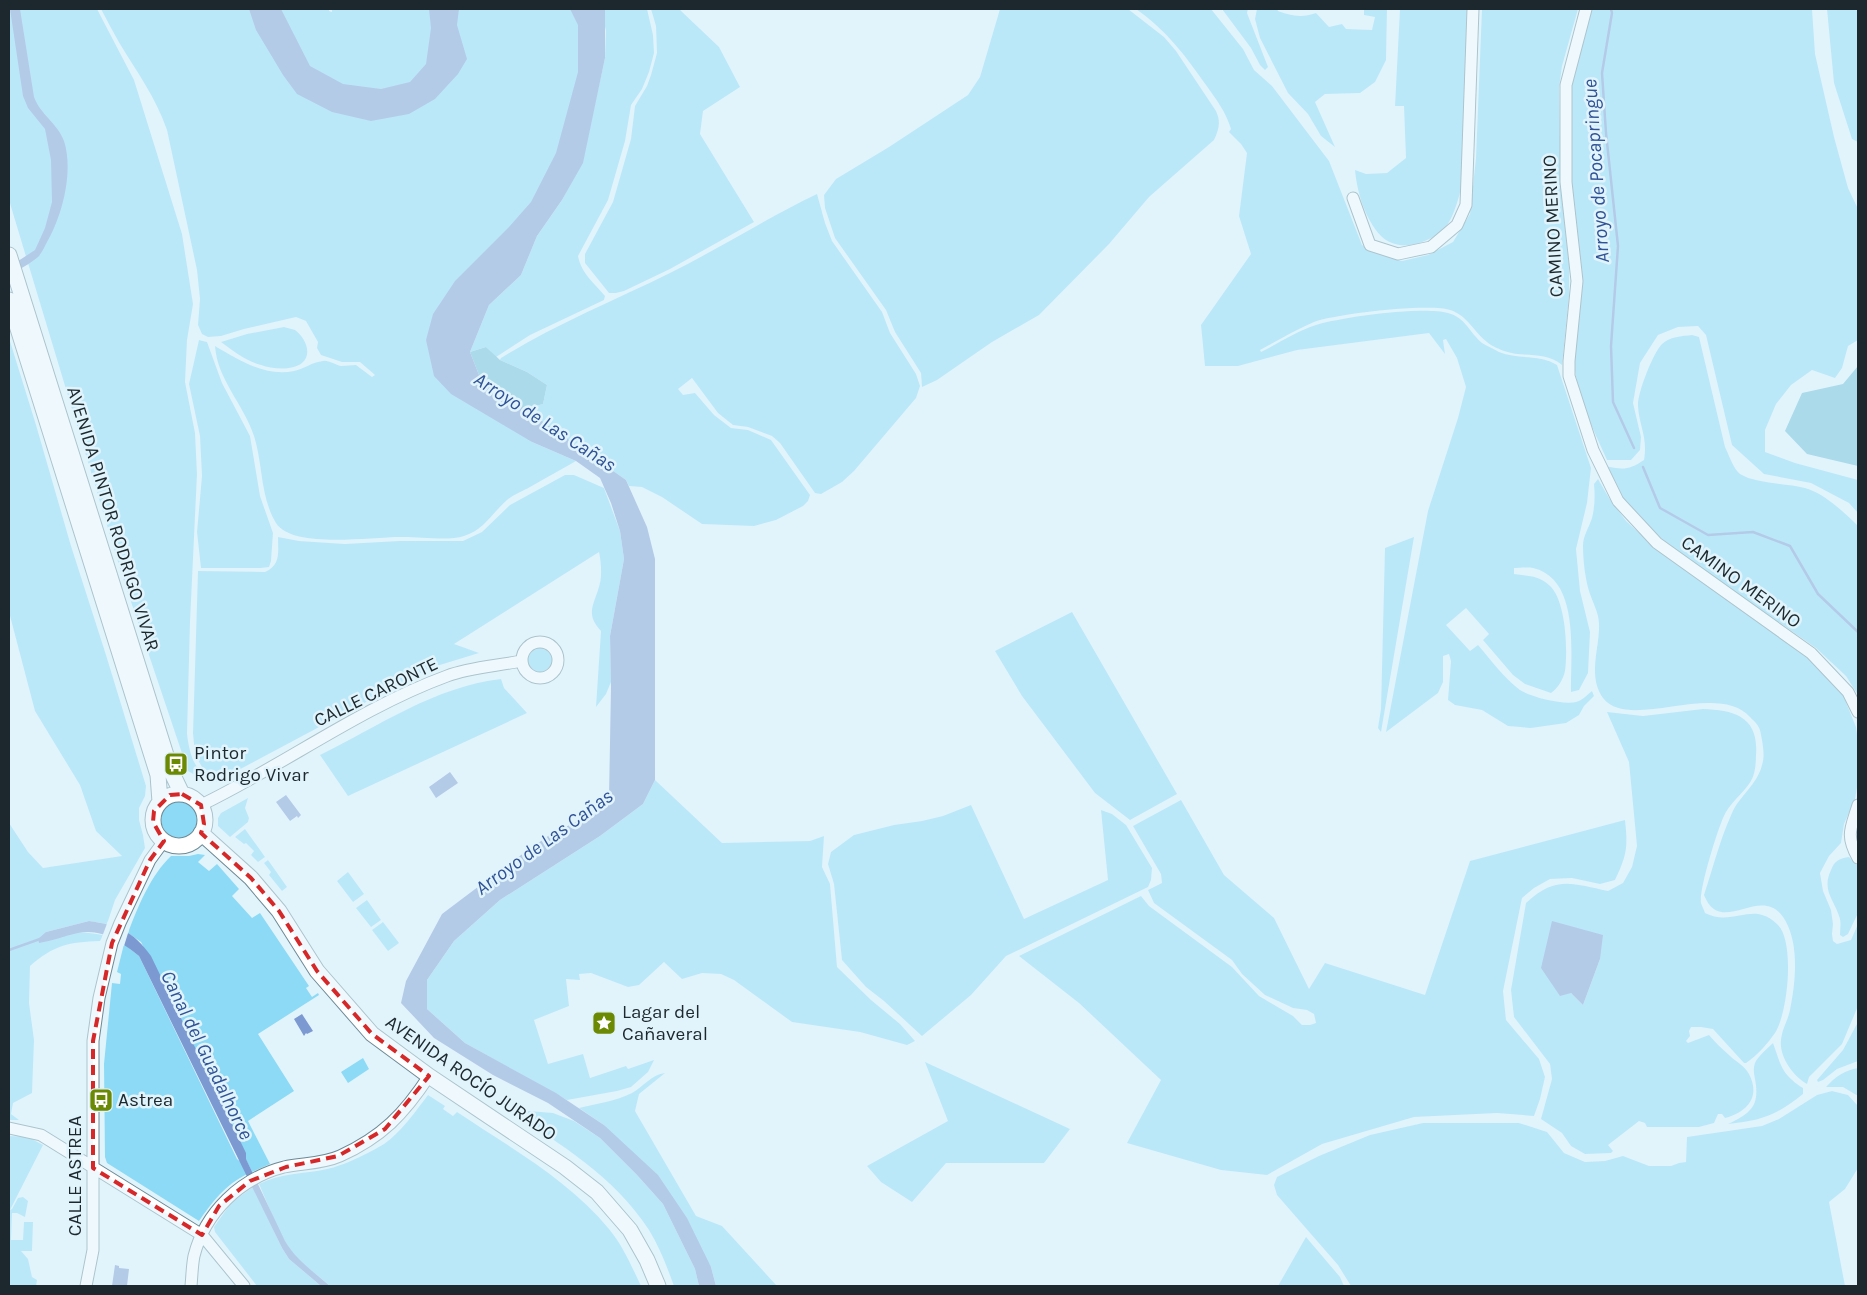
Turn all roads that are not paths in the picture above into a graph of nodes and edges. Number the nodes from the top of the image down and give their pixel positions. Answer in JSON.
{"nodes":[{"id":1,"x":1473,"y":9,"type":"edge"},
{"id":2,"x":1586,"y":9,"type":"edge"},
{"id":3,"x":1353,"y":198,"type":"dead end"},
{"id":4,"x":9,"y":254,"type":"edge"},
{"id":5,"x":9,"y":300,"type":"edge"},
{"id":6,"x":521,"y":661,"type":"dead end"},
{"id":7,"x":1858,"y":712,"type":"edge"},
{"id":8,"x":182,"y":794,"type":"junction"},
{"id":9,"x":160,"y":802,"type":"junction"},
{"id":10,"x":201,"y":805,"type":"junction"},
{"id":11,"x":1858,"y":805,"type":"edge"},
{"id":12,"x":201,"y":833,"type":"junction"},
{"id":13,"x":164,"y":841,"type":"junction"},
{"id":14,"x":1858,"y":858,"type":"edge"},
{"id":15,"x":429,"y":1076,"type":"junction"},
{"id":16,"x":9,"y":1128,"type":"edge"},
{"id":17,"x":93,"y":1168,"type":"junction"},
{"id":18,"x":202,"y":1234,"type":"junction"},
{"id":19,"x":86,"y":1286,"type":"edge"},
{"id":20,"x":191,"y":1286,"type":"edge"},
{"id":21,"x":244,"y":1286,"type":"edge"},
{"id":22,"x":658,"y":1286,"type":"edge"}],
"edges":[{"from":1,"to":3,"type":"street"},
{"from":2,"to":7,"type":"street","name":"CAMINO MERINO"},
{"from":4,"to":8,"type":"main road","name":"AVENIDA PINTOR RODRIGO VIVAR"},
{"from":5,"to":9,"type":"main road","name":"AVENIDA PINTOR RODRIGO VIVAR"},
{"from":6,"to":10,"type":"street","name":"CALLE CARONTE"},
{"from":8,"to":9,"type":"main road"},
{"from":8,"to":10,"type":"main road"},
{"from":9,"to":13,"type":"main road"},
{"from":10,"to":12,"type":"main road"},
{"from":11,"to":14,"type":"street"},
{"from":12,"to":13,"type":"main road"},
{"from":12,"to":15,"type":"main road","name":"AVENIDA ROCÍO JURADO"},
{"from":13,"to":17,"type":"street","name":"CALLE ASTREA"},
{"from":15,"to":18,"type":"street"},
{"from":15,"to":22,"type":"main road","name":"AVENIDA ROCÍO JURADO"},
{"from":16,"to":17,"type":"street"},
{"from":17,"to":18,"type":"street"},
{"from":17,"to":19,"type":"street","name":"CALLE ASTREA"},
{"from":18,"to":20,"type":"street"},
{"from":18,"to":21,"type":"street"}]}
